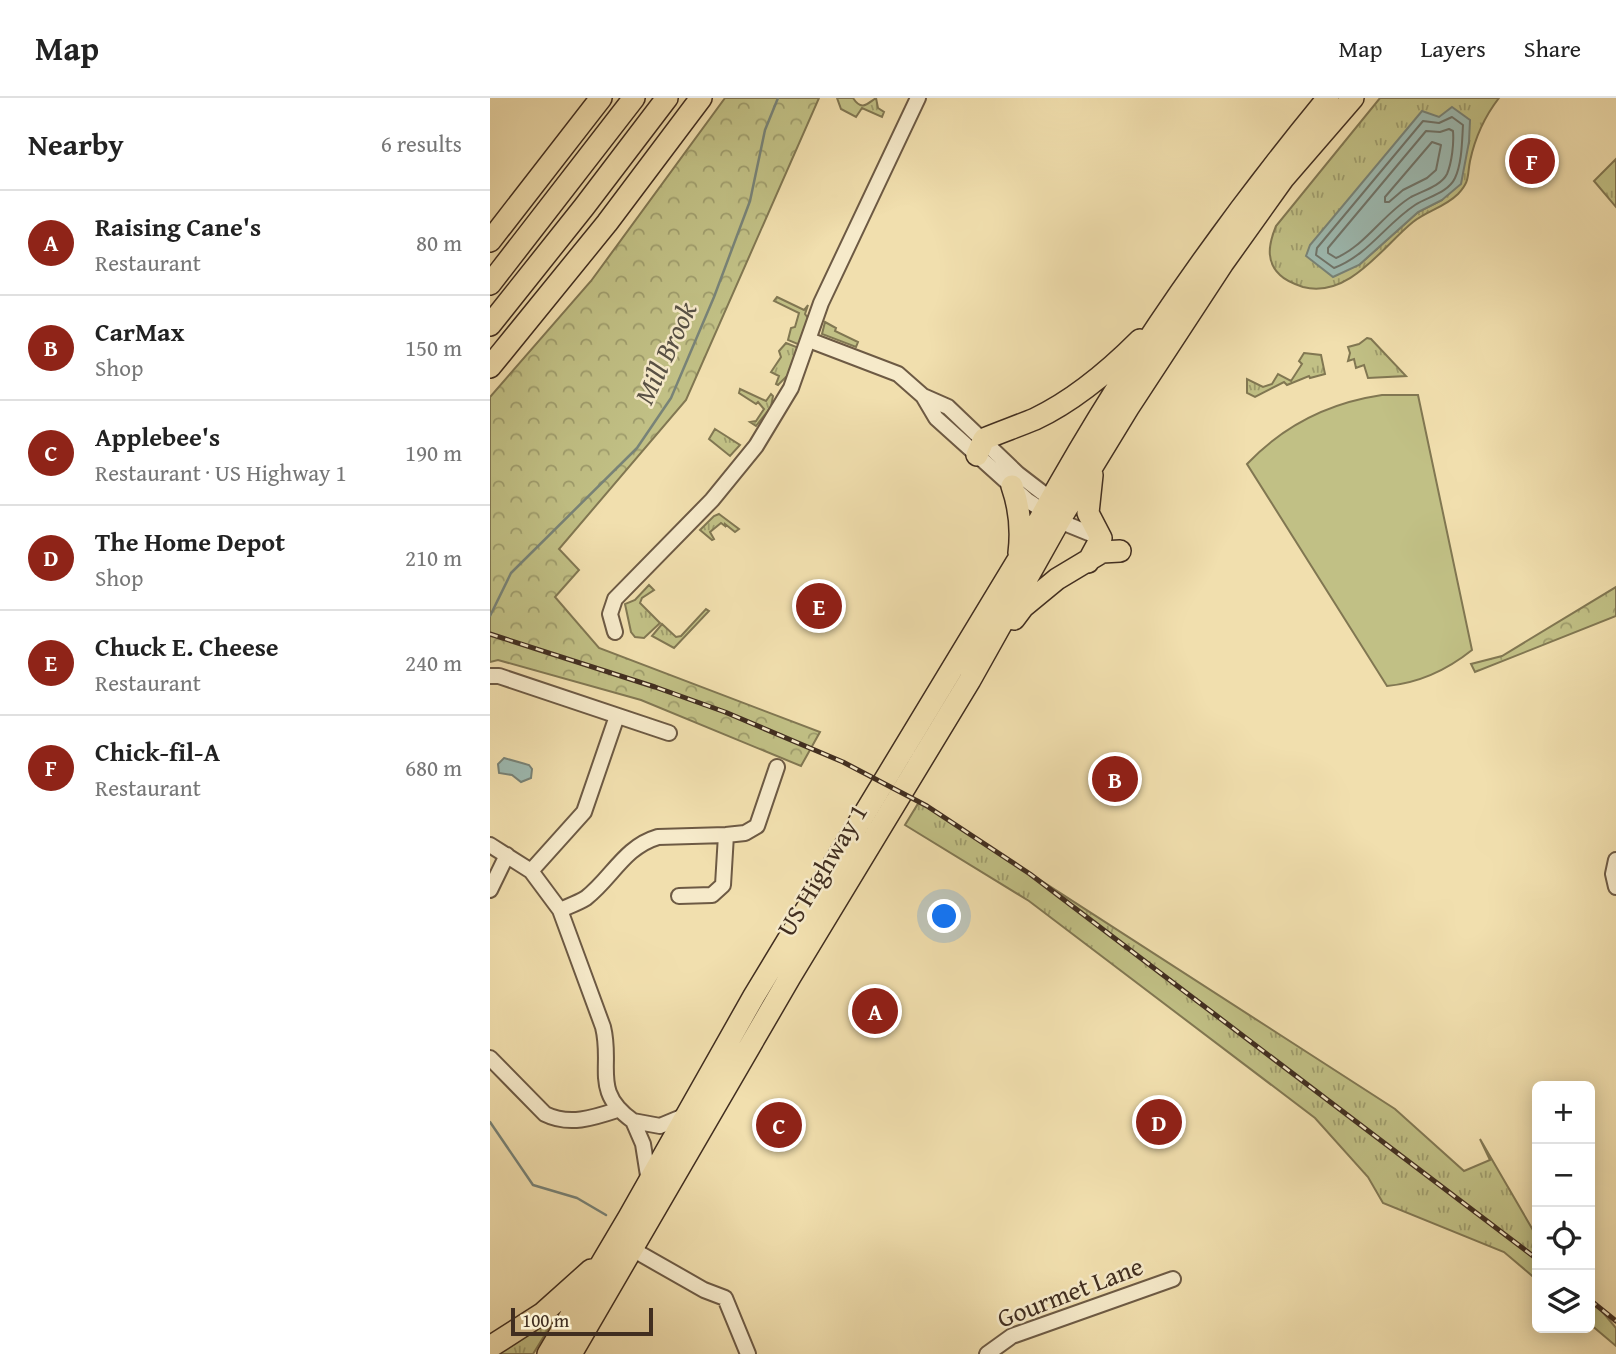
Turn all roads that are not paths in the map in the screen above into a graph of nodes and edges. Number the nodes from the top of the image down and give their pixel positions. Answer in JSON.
{"nodes":[{"id":1,"x":601,"y":98,"type":"edge"},
{"id":2,"x":634,"y":98,"type":"edge"},
{"id":3,"x":667,"y":98,"type":"edge"},
{"id":4,"x":701,"y":98,"type":"edge"},
{"id":5,"x":918,"y":98,"type":"edge"},
{"id":6,"x":1308,"y":98,"type":"edge"},
{"id":7,"x":1328,"y":98,"type":"edge"},
{"id":8,"x":1353,"y":98,"type":"edge"},
{"id":9,"x":1310,"y":120,"type":"junction"},
{"id":10,"x":490,"y":241,"type":"edge"},
{"id":11,"x":490,"y":284,"type":"edge"},
{"id":12,"x":1167,"y":314,"type":"junction"},
{"id":13,"x":490,"y":325,"type":"edge"},
{"id":14,"x":809,"y":340,"type":"junction"},
{"id":15,"x":490,"y":367,"type":"edge"},
{"id":16,"x":980,"y":447,"type":"junction"},
{"id":17,"x":1095,"y":463,"type":"junction"},
{"id":18,"x":1012,"y":486,"type":"junction"},
{"id":19,"x":1055,"y":510,"type":"junction"},
{"id":20,"x":1101,"y":538,"type":"junction"},
{"id":21,"x":1120,"y":551,"type":"dead end"},
{"id":22,"x":1018,"y":560,"type":"junction"},
{"id":23,"x":1088,"y":562,"type":"junction"},
{"id":24,"x":615,"y":632,"type":"dead end"},
{"id":25,"x":490,"y":676,"type":"edge"},
{"id":26,"x":970,"y":680,"type":"junction"},
{"id":27,"x":617,"y":716,"type":"junction"},
{"id":28,"x":669,"y":733,"type":"dead end"},
{"id":29,"x":778,"y":767,"type":"dead end"},
{"id":30,"x":726,"y":835,"type":"junction"},
{"id":31,"x":490,"y":845,"type":"edge"},
{"id":32,"x":507,"y":855,"type":"junction"},
{"id":33,"x":1616,"y":860,"type":"edge"},
{"id":34,"x":531,"y":871,"type":"junction"},
{"id":35,"x":1616,"y":887,"type":"edge"},
{"id":36,"x":490,"y":890,"type":"edge"},
{"id":37,"x":678,"y":896,"type":"dead end"},
{"id":38,"x":560,"y":910,"type":"junction"},
{"id":39,"x":490,"y":1058,"type":"edge"},
{"id":40,"x":617,"y":1110,"type":"junction"},
{"id":41,"x":688,"y":1114,"type":"junction"},
{"id":42,"x":633,"y":1121,"type":"junction"},
{"id":43,"x":649,"y":1182,"type":"junction"},
{"id":44,"x":632,"y":1248,"type":"junction"},
{"id":45,"x":607,"y":1254,"type":"junction"},
{"id":46,"x":1173,"y":1279,"type":"dead end"},
{"id":47,"x":490,"y":1347,"type":"edge"},
{"id":48,"x":576,"y":1350,"type":"edge"},
{"id":49,"x":548,"y":1354,"type":"edge"},
{"id":50,"x":748,"y":1354,"type":"edge"},
{"id":51,"x":987,"y":1354,"type":"edge"}],
"edges":[{"from":1,"to":10,"type":"highway"},
{"from":2,"to":11,"type":"highway"},
{"from":3,"to":13,"type":"highway"},
{"from":4,"to":15,"type":"highway"},
{"from":5,"to":14,"type":"street"},
{"from":6,"to":9,"type":"street"},
{"from":7,"to":9,"type":"highway"},
{"from":8,"to":17,"type":"highway"},
{"from":9,"to":12,"type":"highway"},
{"from":12,"to":16,"type":"highway"},
{"from":12,"to":19,"type":"highway"},
{"from":14,"to":16,"type":"street"},
{"from":14,"to":24,"type":"street"},
{"from":16,"to":18,"type":"street"},
{"from":16,"to":19,"type":"street"},
{"from":17,"to":19,"type":"highway"},
{"from":17,"to":20,"type":"highway"},
{"from":18,"to":19,"type":"street"},
{"from":18,"to":22,"type":"highway"},
{"from":19,"to":20,"type":"street"},
{"from":19,"to":22,"type":"highway"},
{"from":19,"to":26,"type":"highway","name":"US Highway 1"},
{"from":20,"to":23,"type":"highway"},
{"from":21,"to":23,"type":"highway"},
{"from":22,"to":41,"type":"highway"},
{"from":23,"to":26,"type":"highway"},
{"from":25,"to":27,"type":"street"},
{"from":26,"to":44,"type":"highway","name":"US Highway 1"},
{"from":27,"to":28,"type":"street"},
{"from":27,"to":34,"type":"street"},
{"from":29,"to":30,"type":"street"},
{"from":30,"to":37,"type":"street"},
{"from":30,"to":38,"type":"street"},
{"from":31,"to":32,"type":"street"},
{"from":32,"to":34,"type":"street"},
{"from":32,"to":36,"type":"street"},
{"from":33,"to":35,"type":"street"},
{"from":34,"to":38,"type":"street"},
{"from":38,"to":40,"type":"street"},
{"from":39,"to":40,"type":"street"},
{"from":40,"to":42,"type":"street"},
{"from":41,"to":42,"type":"street"},
{"from":41,"to":43,"type":"highway"},
{"from":42,"to":43,"type":"street"},
{"from":43,"to":45,"type":"highway"},
{"from":44,"to":45,"type":"street"},
{"from":44,"to":48,"type":"highway","name":"US Highway 1"},
{"from":44,"to":50,"type":"street"},
{"from":45,"to":47,"type":"highway"},
{"from":45,"to":49,"type":"highway"},
{"from":46,"to":51,"type":"street","name":"Gourmet Lane"}]}
